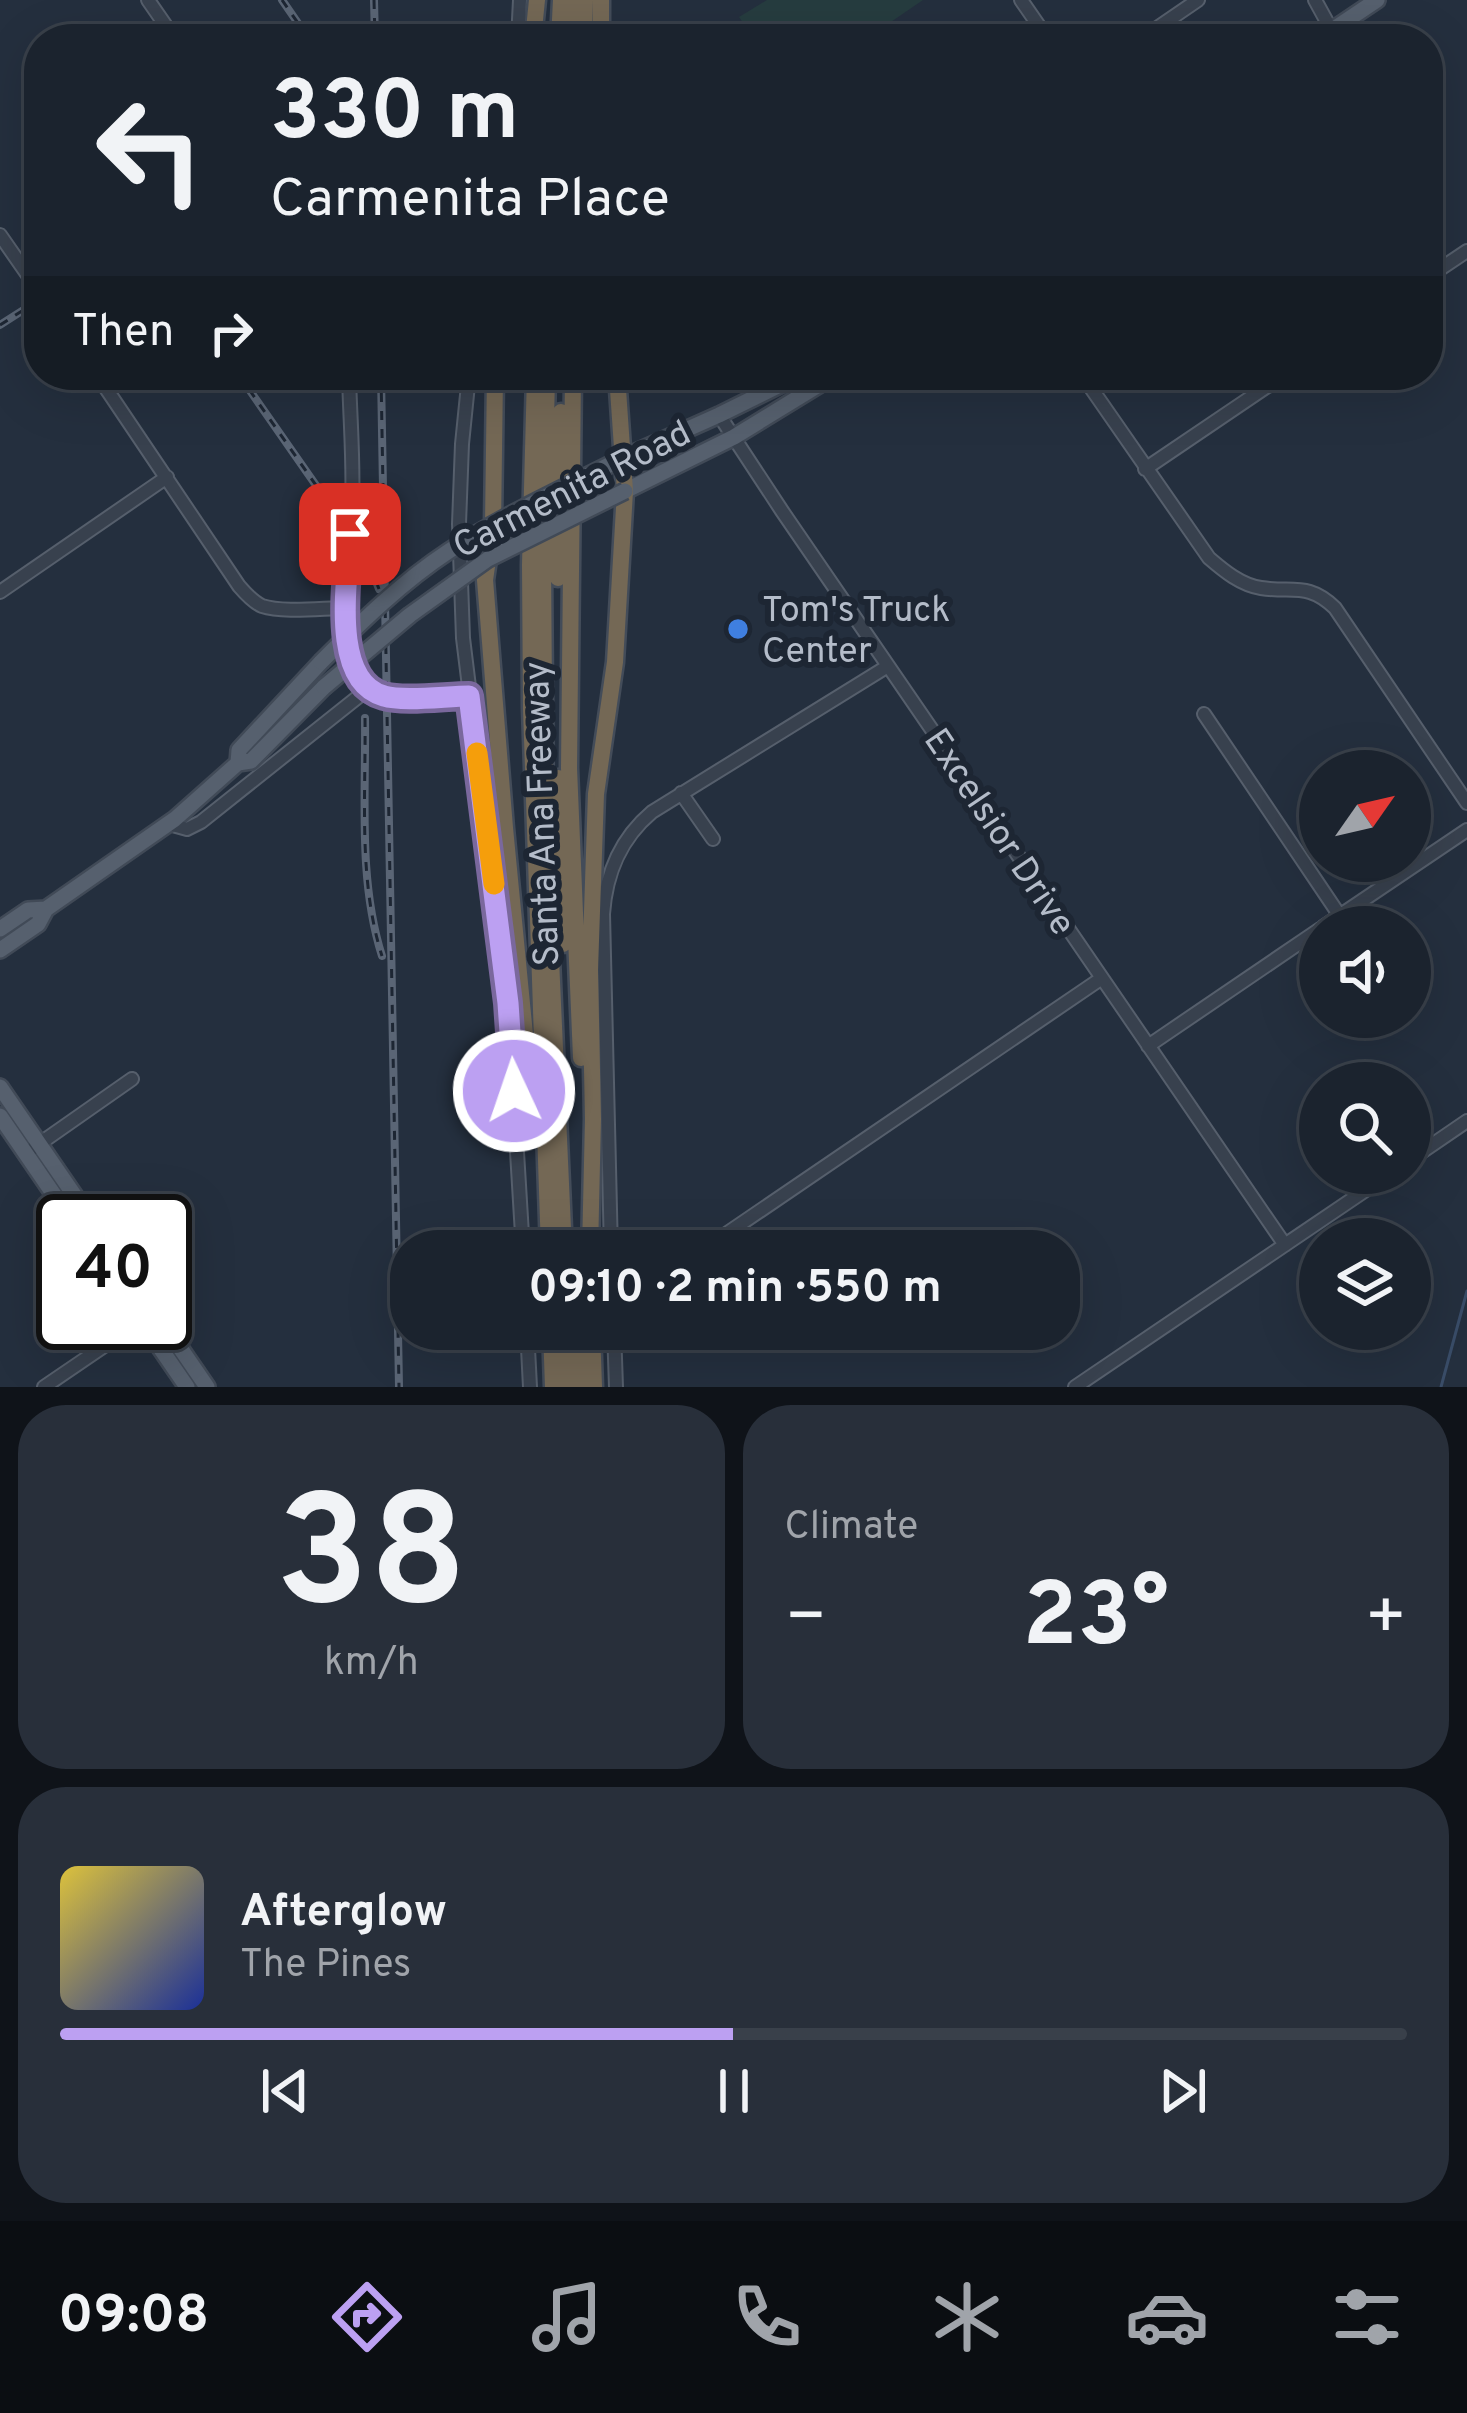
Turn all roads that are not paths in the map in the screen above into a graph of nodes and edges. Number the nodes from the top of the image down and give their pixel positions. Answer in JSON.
{"nodes":[{"id":1,"x":1198,"y":0,"type":"edge"},
{"id":2,"x":1377,"y":0,"type":"edge"},
{"id":3,"x":1163,"y":24,"type":"edge"},
{"id":4,"x":1341,"y":24,"type":"edge"},
{"id":5,"x":0,"y":235,"type":"edge"},
{"id":6,"x":24,"y":269,"type":"edge"},
{"id":7,"x":107,"y":390,"type":"edge"},
{"id":8,"x":349,"y":390,"type":"edge"},
{"id":9,"x":468,"y":390,"type":"edge"},
{"id":10,"x":495,"y":390,"type":"edge"},
{"id":11,"x":535,"y":390,"type":"edge"},
{"id":12,"x":547,"y":390,"type":"edge"},
{"id":13,"x":562,"y":390,"type":"edge"},
{"id":14,"x":573,"y":390,"type":"edge"},
{"id":15,"x":618,"y":390,"type":"edge"},
{"id":16,"x":770,"y":390,"type":"edge"},
{"id":17,"x":811,"y":390,"type":"edge"},
{"id":18,"x":1092,"y":390,"type":"edge"},
{"id":19,"x":1262,"y":390,"type":"edge"},
{"id":20,"x":719,"y":415,"type":"junction"},
{"id":21,"x":734,"y":437,"type":"junction"},
{"id":22,"x":622,"y":458,"type":"junction"},
{"id":23,"x":1145,"y":469,"type":"junction"},
{"id":24,"x":167,"y":477,"type":"junction"},
{"id":25,"x":625,"y":491,"type":"junction"},
{"id":26,"x":493,"y":525,"type":"junction"},
{"id":27,"x":488,"y":559,"type":"junction"},
{"id":28,"x":0,"y":592,"type":"edge"},
{"id":29,"x":346,"y":608,"type":"junction"},
{"id":30,"x":888,"y":666,"type":"junction"},
{"id":31,"x":368,"y":689,"type":"junction"},
{"id":32,"x":469,"y":696,"type":"junction"},
{"id":33,"x":1204,"y":714,"type":"dead end"},
{"id":34,"x":238,"y":763,"type":"junction"},
{"id":35,"x":681,"y":793,"type":"junction"},
{"id":36,"x":1467,"y":802,"type":"edge"},
{"id":37,"x":169,"y":824,"type":"junction"},
{"id":38,"x":1467,"y":830,"type":"edge"},
{"id":39,"x":713,"y":839,"type":"dead end"},
{"id":40,"x":1333,"y":906,"type":"edge"},
{"id":41,"x":1355,"y":906,"type":"edge"},
{"id":42,"x":46,"y":909,"type":"junction"},
{"id":43,"x":0,"y":928,"type":"edge"},
{"id":44,"x":1299,"y":944,"type":"edge"},
{"id":45,"x":0,"y":950,"type":"edge"},
{"id":46,"x":1102,"y":978,"type":"junction"},
{"id":47,"x":1148,"y":1046,"type":"junction"},
{"id":48,"x":132,"y":1079,"type":"dead end"},
{"id":49,"x":0,"y":1087,"type":"edge"},
{"id":50,"x":0,"y":1116,"type":"edge"},
{"id":51,"x":1467,"y":1121,"type":"edge"},
{"id":52,"x":1431,"y":1146,"type":"edge"},
{"id":53,"x":33,"y":1149,"type":"junction"},
{"id":54,"x":57,"y":1194,"type":"edge"},
{"id":55,"x":70,"y":1194,"type":"edge"},
{"id":56,"x":1360,"y":1194,"type":"edge"},
{"id":57,"x":548,"y":1228,"type":"joint"},
{"id":58,"x":522,"y":1230,"type":"edge"},
{"id":59,"x":563,"y":1230,"type":"edge"},
{"id":60,"x":574,"y":1230,"type":"edge"},
{"id":61,"x":588,"y":1230,"type":"edge"},
{"id":62,"x":590,"y":1230,"type":"edge"},
{"id":63,"x":611,"y":1230,"type":"edge"},
{"id":64,"x":732,"y":1230,"type":"edge"},
{"id":65,"x":1285,"y":1245,"type":"junction"},
{"id":66,"x":100,"y":1350,"type":"edge"},
{"id":67,"x":160,"y":1350,"type":"edge"},
{"id":68,"x":182,"y":1350,"type":"edge"},
{"id":69,"x":528,"y":1350,"type":"edge"},
{"id":70,"x":552,"y":1350,"type":"edge"},
{"id":71,"x":568,"y":1350,"type":"edge"},
{"id":72,"x":579,"y":1350,"type":"edge"},
{"id":73,"x":593,"y":1350,"type":"edge"},
{"id":74,"x":615,"y":1350,"type":"edge"},
{"id":75,"x":44,"y":1387,"type":"edge"},
{"id":76,"x":187,"y":1387,"type":"edge"},
{"id":77,"x":207,"y":1387,"type":"edge"},
{"id":78,"x":530,"y":1387,"type":"edge"},
{"id":79,"x":553,"y":1387,"type":"edge"},
{"id":80,"x":569,"y":1387,"type":"edge"},
{"id":81,"x":581,"y":1387,"type":"edge"},
{"id":82,"x":595,"y":1387,"type":"edge"},
{"id":83,"x":616,"y":1387,"type":"edge"},
{"id":84,"x":1075,"y":1387,"type":"edge"}],
"edges":[{"from":1,"to":3,"type":"street"},
{"from":2,"to":4,"type":"main road"},
{"from":5,"to":6,"type":"street"},
{"from":7,"to":24,"type":"street"},
{"from":8,"to":29,"type":"street"},
{"from":9,"to":32,"type":"street"},
{"from":10,"to":26,"type":"highway"},
{"from":11,"to":57,"type":"highway","name":"Santa Ana Freeway"},
{"from":12,"to":59,"type":"highway"},
{"from":13,"to":60,"type":"highway"},
{"from":14,"to":61,"type":"highway","name":"Santa Ana Freeway"},
{"from":15,"to":22,"type":"highway"},
{"from":16,"to":20,"type":"main road","name":"Carmenita Road"},
{"from":17,"to":21,"type":"main road","name":"Carmenita Road"},
{"from":18,"to":23,"type":"street"},
{"from":19,"to":23,"type":"street"},
{"from":20,"to":21,"type":"street","name":"Excelsior Drive"},
{"from":20,"to":22,"type":"main road","name":"Carmenita Road"},
{"from":21,"to":25,"type":"main road","name":"Carmenita Road"},
{"from":21,"to":30,"type":"street","name":"Excelsior Drive"},
{"from":22,"to":25,"type":"highway","bridge":true},
{"from":22,"to":26,"type":"main road","name":"Carmenita Road","bridge":true},
{"from":23,"to":36,"type":"street"},
{"from":24,"to":28,"type":"street"},
{"from":24,"to":29,"type":"street"},
{"from":25,"to":27,"type":"main road","name":"Carmenita Road","bridge":true},
{"from":25,"to":62,"type":"highway"},
{"from":26,"to":27,"type":"highway","bridge":true},
{"from":26,"to":34,"type":"main road","name":"Carmenita Road","bridge":true},
{"from":27,"to":34,"type":"main road","name":"Carmenita Road","bridge":true},
{"from":27,"to":57,"type":"highway"},
{"from":29,"to":31,"type":"street"},
{"from":30,"to":35,"type":"street"},
{"from":30,"to":46,"type":"street","name":"Excelsior Drive"},
{"from":31,"to":32,"type":"street"},
{"from":31,"to":37,"type":"street"},
{"from":32,"to":58,"type":"street"},
{"from":33,"to":40,"type":"street"},
{"from":34,"to":37,"type":"main road","name":"Carmenita Road"},
{"from":35,"to":39,"type":"street"},
{"from":35,"to":63,"type":"street"},
{"from":37,"to":42,"type":"main road","name":"Carmenita Road"},
{"from":38,"to":41,"type":"street"},
{"from":42,"to":43,"type":"main road","name":"Carmenita Road"},
{"from":42,"to":45,"type":"main road","name":"Carmenita Road"},
{"from":44,"to":47,"type":"street"},
{"from":46,"to":47,"type":"street","name":"Excelsior Drive"},
{"from":46,"to":64,"type":"street"},
{"from":47,"to":65,"type":"street","name":"Excelsior Drive"},
{"from":48,"to":53,"type":"street"},
{"from":49,"to":53,"type":"main road"},
{"from":50,"to":53,"type":"main road"},
{"from":51,"to":52,"type":"street"},
{"from":53,"to":54,"type":"main road"},
{"from":53,"to":55,"type":"main road"},
{"from":56,"to":65,"type":"street"},
{"from":65,"to":84,"type":"street"},
{"from":66,"to":75,"type":"street"},
{"from":67,"to":76,"type":"main road"},
{"from":68,"to":77,"type":"main road"},
{"from":69,"to":78,"type":"street"},
{"from":70,"to":79,"type":"highway"},
{"from":71,"to":80,"type":"highway"},
{"from":72,"to":81,"type":"highway"},
{"from":73,"to":82,"type":"highway"},
{"from":74,"to":83,"type":"street"}]}
